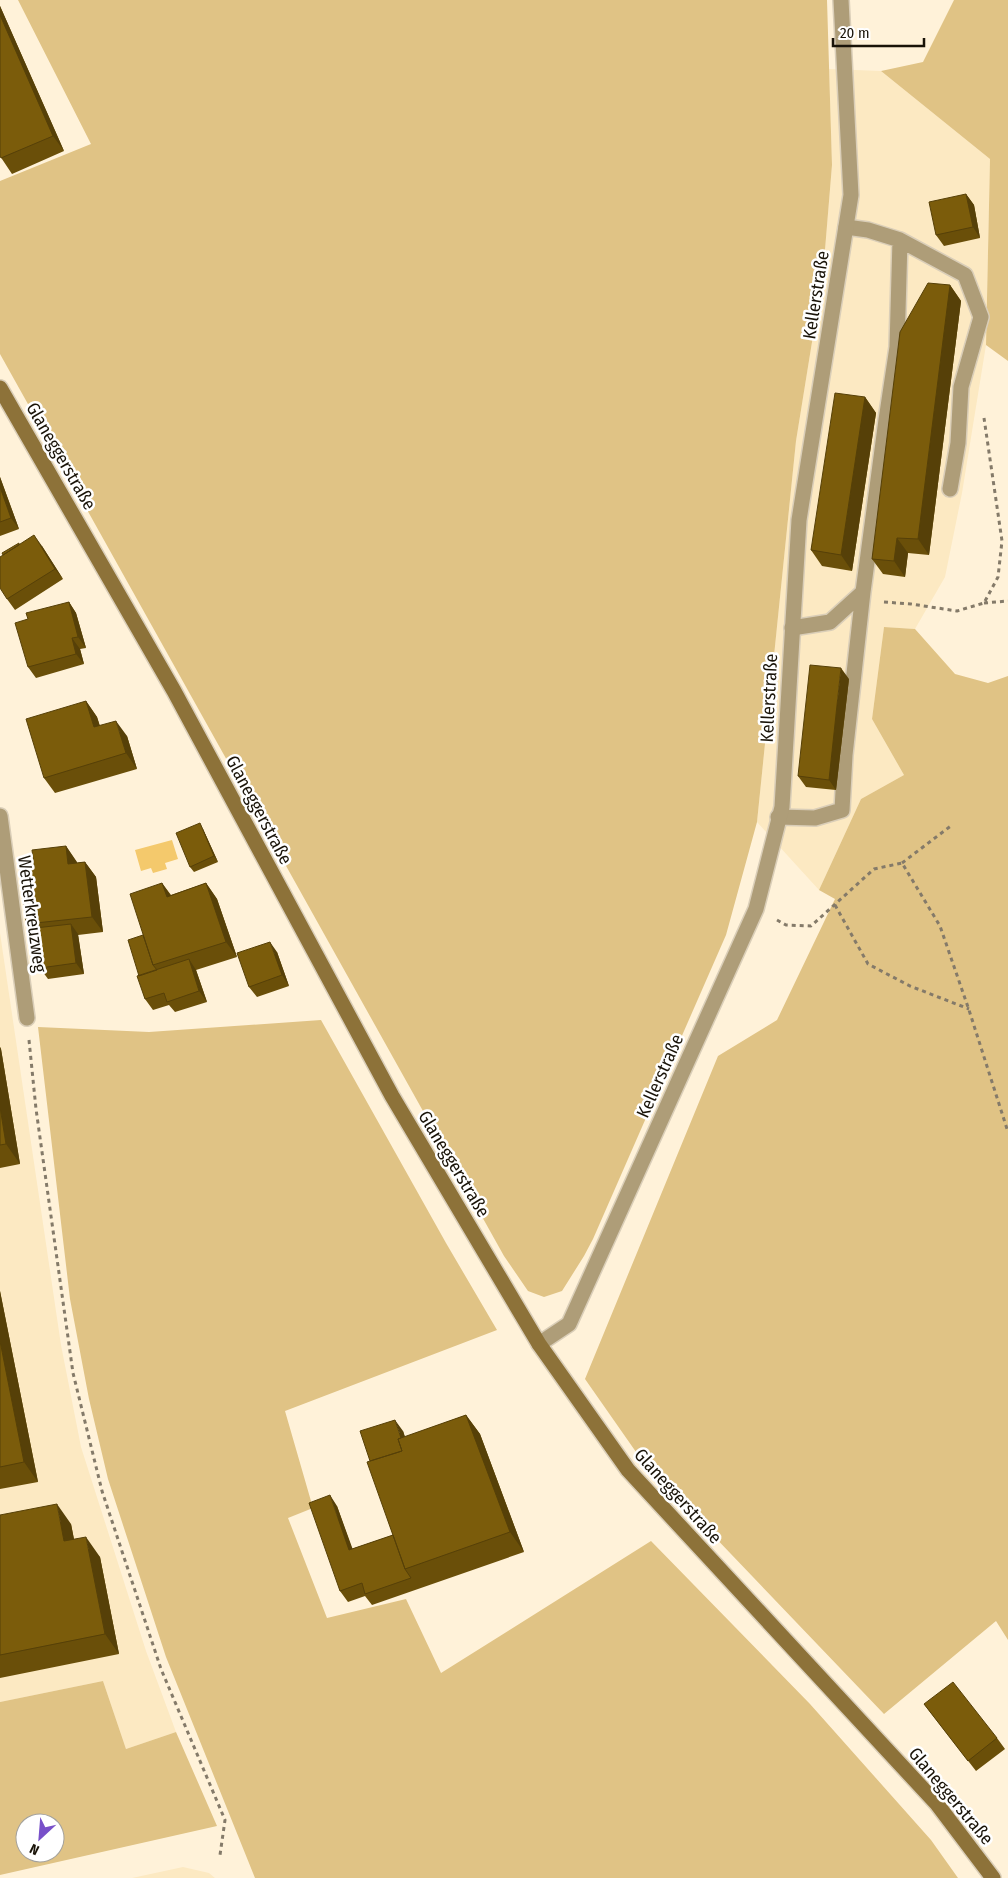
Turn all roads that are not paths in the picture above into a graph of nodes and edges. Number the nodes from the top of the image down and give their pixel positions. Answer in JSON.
{"nodes":[{"id":1,"x":841,"y":0,"type":"edge"},
{"id":2,"x":846,"y":227,"type":"junction"},
{"id":3,"x":900,"y":240,"type":"junction"},
{"id":4,"x":0,"y":388,"type":"edge"},
{"id":5,"x":950,"y":489,"type":"dead end"},
{"id":6,"x":864,"y":592,"type":"junction"},
{"id":7,"x":792,"y":628,"type":"junction"},
{"id":8,"x":0,"y":816,"type":"edge"},
{"id":9,"x":778,"y":817,"type":"junction"},
{"id":10,"x":27,"y":1018,"type":"road end"},
{"id":11,"x":539,"y":1344,"type":"junction"},
{"id":12,"x":993,"y":1878,"type":"edge"}],
"edges":[{"from":1,"to":2,"type":"street","name":"Kellerstraße"},
{"from":2,"to":3,"type":"street"},
{"from":2,"to":7,"type":"street","name":"Kellerstraße"},
{"from":3,"to":5,"type":"street"},
{"from":3,"to":6,"type":"street"},
{"from":4,"to":11,"type":"street","name":"Glaneggerstraße"},
{"from":6,"to":7,"type":"street"},
{"from":6,"to":9,"type":"street"},
{"from":7,"to":9,"type":"street","name":"Kellerstraße"},
{"from":8,"to":10,"type":"street","name":"Wetterkreuzweg"},
{"from":9,"to":11,"type":"street","name":"Kellerstraße"},
{"from":11,"to":12,"type":"street","name":"Glaneggerstraße"}]}
